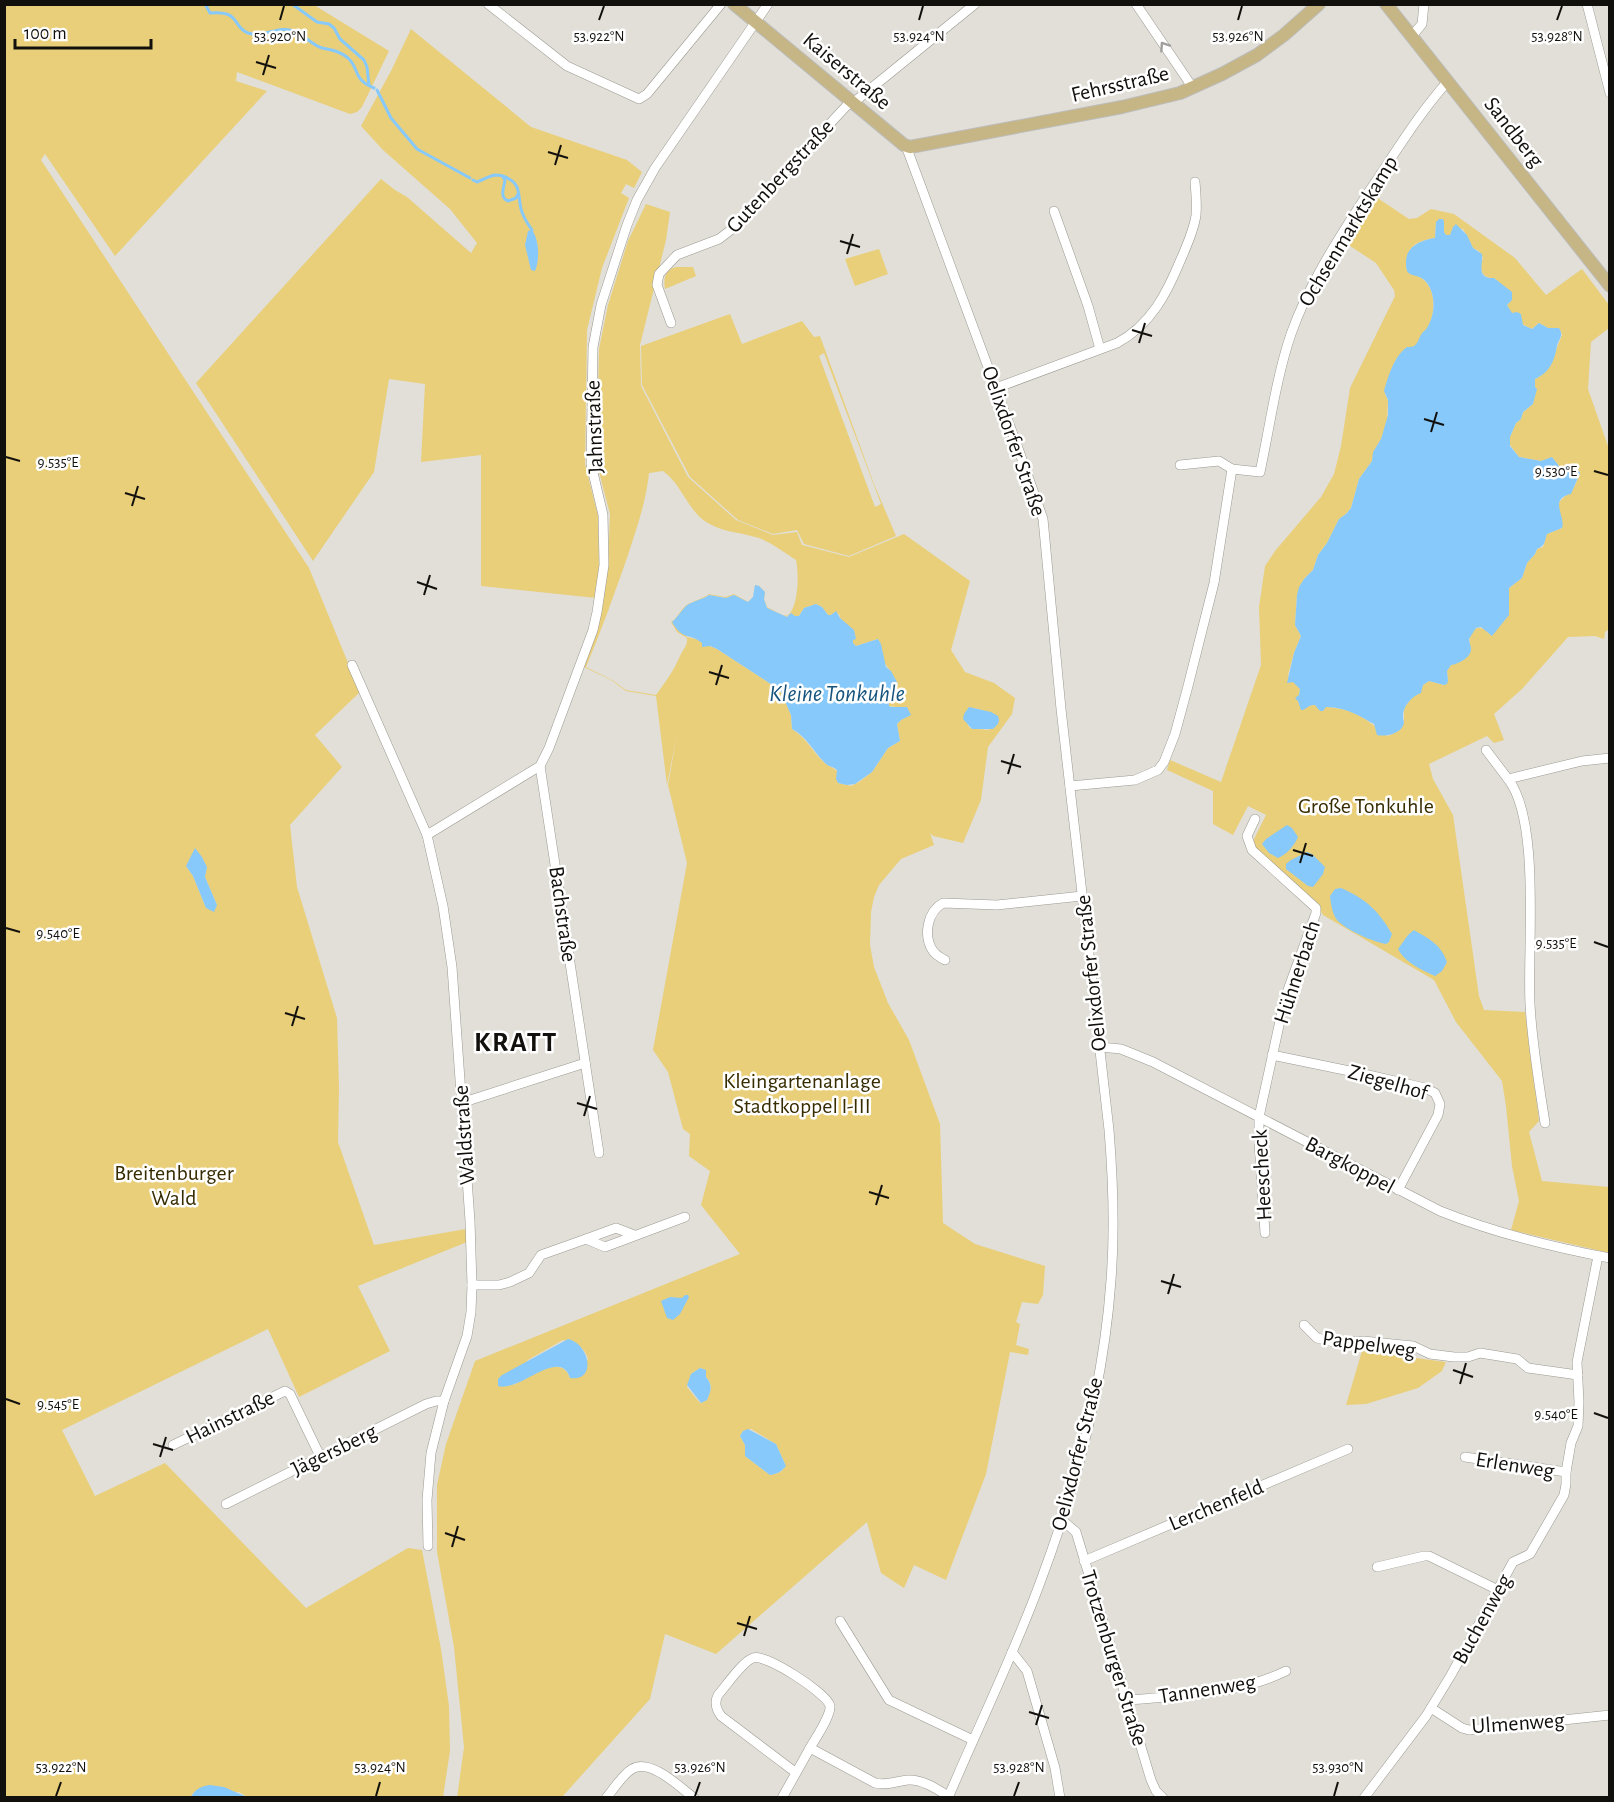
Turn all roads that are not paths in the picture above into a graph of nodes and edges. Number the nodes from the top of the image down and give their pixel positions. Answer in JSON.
{"nodes":[{"id":1,"x":488,"y":4,"type":"edge"},
{"id":2,"x":721,"y":4,"type":"edge"},
{"id":3,"x":734,"y":4,"type":"edge"},
{"id":4,"x":768,"y":4,"type":"edge"},
{"id":5,"x":975,"y":4,"type":"edge"},
{"id":6,"x":1136,"y":4,"type":"edge"},
{"id":7,"x":1319,"y":4,"type":"edge"},
{"id":8,"x":1386,"y":4,"type":"edge"},
{"id":9,"x":1424,"y":4,"type":"edge"},
{"id":10,"x":1587,"y":4,"type":"edge"},
{"id":11,"x":756,"y":22,"type":"junction"},
{"id":12,"x":1412,"y":36,"type":"junction"},
{"id":13,"x":1448,"y":81,"type":"junction"},
{"id":14,"x":1193,"y":88,"type":"junction"},
{"id":15,"x":1609,"y":88,"type":"edge"},
{"id":16,"x":852,"y":102,"type":"junction"},
{"id":17,"x":906,"y":146,"type":"junction"},
{"id":18,"x":1195,"y":182,"type":"dead end"},
{"id":19,"x":1054,"y":212,"type":"dead end"},
{"id":20,"x":1610,"y":286,"type":"edge"},
{"id":21,"x":671,"y":323,"type":"dead end"},
{"id":22,"x":1100,"y":349,"type":"junction"},
{"id":23,"x":996,"y":388,"type":"junction"},
{"id":24,"x":1180,"y":465,"type":"dead end"},
{"id":25,"x":1232,"y":469,"type":"junction"},
{"id":26,"x":352,"y":665,"type":"dead end"},
{"id":27,"x":1486,"y":750,"type":"dead end"},
{"id":28,"x":1610,"y":758,"type":"edge"},
{"id":29,"x":540,"y":766,"type":"junction"},
{"id":30,"x":1508,"y":779,"type":"junction"},
{"id":31,"x":1070,"y":786,"type":"junction"},
{"id":32,"x":1255,"y":819,"type":"dead end"},
{"id":33,"x":427,"y":835,"type":"junction"},
{"id":34,"x":1082,"y":896,"type":"junction"},
{"id":35,"x":945,"y":960,"type":"dead end"},
{"id":36,"x":1100,"y":1047,"type":"junction"},
{"id":37,"x":1272,"y":1055,"type":"junction"},
{"id":38,"x":585,"y":1063,"type":"junction"},
{"id":39,"x":461,"y":1103,"type":"junction"},
{"id":40,"x":1259,"y":1117,"type":"junction"},
{"id":41,"x":1545,"y":1123,"type":"dead end"},
{"id":42,"x":599,"y":1153,"type":"dead end"},
{"id":43,"x":1398,"y":1190,"type":"junction"},
{"id":44,"x":685,"y":1216,"type":"dead end"},
{"id":45,"x":1265,"y":1233,"type":"dead end"},
{"id":46,"x":634,"y":1235,"type":"junction"},
{"id":47,"x":586,"y":1239,"type":"junction"},
{"id":48,"x":1598,"y":1256,"type":"junction"},
{"id":49,"x":1610,"y":1258,"type":"edge"},
{"id":50,"x":472,"y":1285,"type":"junction"},
{"id":51,"x":1304,"y":1325,"type":"dead end"},
{"id":52,"x":1578,"y":1376,"type":"junction"},
{"id":53,"x":444,"y":1401,"type":"junction"},
{"id":54,"x":173,"y":1445,"type":"dead end"},
{"id":55,"x":1348,"y":1449,"type":"dead end"},
{"id":56,"x":320,"y":1456,"type":"junction"},
{"id":57,"x":1465,"y":1457,"type":"dead end"},
{"id":58,"x":1566,"y":1472,"type":"junction"},
{"id":59,"x":226,"y":1504,"type":"dead end"},
{"id":60,"x":1062,"y":1520,"type":"junction"},
{"id":61,"x":428,"y":1546,"type":"dead end"},
{"id":62,"x":1084,"y":1561,"type":"junction"},
{"id":63,"x":1377,"y":1567,"type":"dead end"},
{"id":64,"x":1498,"y":1590,"type":"junction"},
{"id":65,"x":840,"y":1621,"type":"dead end"},
{"id":66,"x":1012,"y":1652,"type":"junction"},
{"id":67,"x":1286,"y":1671,"type":"dead end"},
{"id":68,"x":1126,"y":1700,"type":"junction"},
{"id":69,"x":1431,"y":1708,"type":"junction"},
{"id":70,"x":1610,"y":1715,"type":"edge"},
{"id":71,"x":973,"y":1740,"type":"junction"},
{"id":72,"x":810,"y":1748,"type":"junction"},
{"id":73,"x":795,"y":1772,"type":"junction"},
{"id":74,"x":606,"y":1797,"type":"edge"},
{"id":75,"x":694,"y":1797,"type":"edge"},
{"id":76,"x":782,"y":1797,"type":"edge"},
{"id":77,"x":948,"y":1797,"type":"edge"},
{"id":78,"x":1060,"y":1797,"type":"edge"},
{"id":79,"x":1160,"y":1797,"type":"edge"},
{"id":80,"x":1364,"y":1797,"type":"edge"}],
"edges":[{"from":1,"to":2,"type":"street"},
{"from":3,"to":11,"type":"main road","name":"Kaiserstraße"},
{"from":4,"to":11,"type":"street","name":"Jahnstraße"},
{"from":5,"to":16,"type":"street","name":"Gutenbergstraße"},
{"from":14,"to":6,"type":"street","one_way":true},
{"from":7,"to":14,"type":"main road","name":"Fehrsstraße"},
{"from":8,"to":12,"type":"main road","name":"Sandberg"},
{"from":9,"to":12,"type":"street"},
{"from":10,"to":15,"type":"street"},
{"from":11,"to":16,"type":"main road","name":"Kaiserstraße"},
{"from":11,"to":29,"type":"street","name":"Jahnstraße"},
{"from":12,"to":13,"type":"main road","name":"Sandberg"},
{"from":13,"to":20,"type":"main road","name":"Sandberg"},
{"from":13,"to":25,"type":"street","name":"Ochsenmarktskamp"},
{"from":14,"to":17,"type":"main road","name":"Fehrsstraße"},
{"from":16,"to":17,"type":"main road","name":"Kaiserstraße"},
{"from":16,"to":21,"type":"street","name":"Gutenbergstraße"},
{"from":17,"to":23,"type":"street","name":"Oelixdorfer Straße"},
{"from":18,"to":22,"type":"street"},
{"from":19,"to":22,"type":"street"},
{"from":22,"to":23,"type":"street"},
{"from":23,"to":31,"type":"street","name":"Oelixdorfer Straße"},
{"from":24,"to":25,"type":"street","name":"Ochsenmarktskamp"},
{"from":25,"to":31,"type":"street"},
{"from":26,"to":33,"type":"street","name":"Waldstraße"},
{"from":27,"to":30,"type":"street"},
{"from":28,"to":30,"type":"street"},
{"from":29,"to":33,"type":"street"},
{"from":29,"to":38,"type":"street","name":"Bachstraße"},
{"from":30,"to":41,"type":"street"},
{"from":31,"to":34,"type":"street","name":"Oelixdorfer Straße"},
{"from":32,"to":37,"type":"street","name":"Hühnerbach"},
{"from":33,"to":39,"type":"street","name":"Waldstraße"},
{"from":34,"to":35,"type":"street"},
{"from":34,"to":36,"type":"street","name":"Oelixdorfer Straße"},
{"from":36,"to":40,"type":"street","name":"Bargkoppel"},
{"from":36,"to":60,"type":"street","name":"Oelixdorfer Straße"},
{"from":37,"to":40,"type":"street","name":"Hühnerbach"},
{"from":37,"to":43,"type":"street","name":"Ziegelhof"},
{"from":38,"to":39,"type":"street"},
{"from":38,"to":42,"type":"street","name":"Bachstraße"},
{"from":39,"to":50,"type":"street","name":"Waldstraße"},
{"from":40,"to":43,"type":"street","name":"Bargkoppel"},
{"from":40,"to":45,"type":"street","name":"Heescheck"},
{"from":43,"to":48,"type":"street","name":"Bargkoppel"},
{"from":44,"to":46,"type":"street"},
{"from":46,"to":47,"type":"street"},
{"from":46,"to":47,"type":"street"},
{"from":47,"to":50,"type":"street"},
{"from":48,"to":49,"type":"street","name":"Bargkoppel"},
{"from":48,"to":52,"type":"street","name":"Buchenweg"},
{"from":50,"to":53,"type":"street","name":"Waldstraße"},
{"from":51,"to":52,"type":"street","name":"Pappelweg"},
{"from":52,"to":58,"type":"street","name":"Buchenweg"},
{"from":53,"to":56,"type":"street","name":"Jägersberg"},
{"from":53,"to":61,"type":"street","name":"Waldstraße"},
{"from":54,"to":56,"type":"street","name":"Hainstraße"},
{"from":55,"to":62,"type":"street","name":"Lerchenfeld"},
{"from":56,"to":59,"type":"street","name":"Jägersberg"},
{"from":57,"to":58,"type":"street","name":"Erlenweg"},
{"from":58,"to":64,"type":"street","name":"Buchenweg"},
{"from":60,"to":62,"type":"street","name":"Trotzenburger Straße"},
{"from":60,"to":66,"type":"street","name":"Oelixdorfer Straße"},
{"from":62,"to":68,"type":"street","name":"Trotzenburger Straße"},
{"from":63,"to":64,"type":"street"},
{"from":64,"to":69,"type":"street","name":"Buchenweg"},
{"from":65,"to":71,"type":"street"},
{"from":66,"to":71,"type":"street","name":"Oelixdorfer Straße"},
{"from":66,"to":78,"type":"street"},
{"from":67,"to":68,"type":"street","name":"Tannenweg"},
{"from":68,"to":79,"type":"street","name":"Trotzenburger Straße"},
{"from":69,"to":70,"type":"street","name":"Ulmenweg"},
{"from":69,"to":80,"type":"street","name":"Buchenweg"},
{"from":71,"to":77,"type":"street","name":"Oelixdorfer Straße"},
{"from":72,"to":73,"type":"street"},
{"from":72,"to":73,"type":"street"},
{"from":72,"to":77,"type":"street"},
{"from":73,"to":76,"type":"street"},
{"from":74,"to":75,"type":"street"}]}
